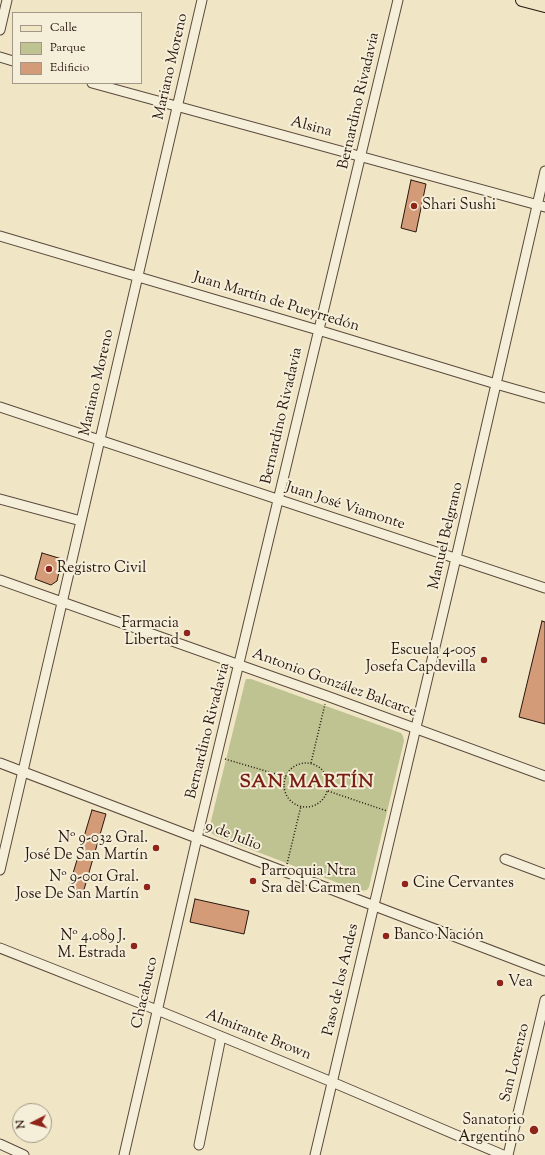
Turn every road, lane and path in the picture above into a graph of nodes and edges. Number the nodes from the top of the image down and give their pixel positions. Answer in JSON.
{"nodes":[{"id":1,"x":7,"y":0,"type":"edge"},
{"id":2,"x":202,"y":0,"type":"edge"},
{"id":3,"x":398,"y":0,"type":"edge"},
{"id":4,"x":522,"y":0,"type":"edge"},
{"id":5,"x":545,"y":6,"type":"edge"},
{"id":6,"x":0,"y":30,"type":"edge"},
{"id":7,"x":0,"y":57,"type":"edge"},
{"id":8,"x":12,"y":61,"type":"edge"},
{"id":9,"x":96,"y":84,"type":"edge"},
{"id":10,"x":177,"y":107,"type":"junction"},
{"id":11,"x":361,"y":156,"type":"junction"},
{"id":12,"x":545,"y":171,"type":"edge"},
{"id":13,"x":541,"y":206,"type":"edge"},
{"id":14,"x":0,"y":236,"type":"edge"},
{"id":15,"x":137,"y":277,"type":"junction"},
{"id":16,"x":318,"y":330,"type":"junction"},
{"id":17,"x":496,"y":384,"type":"junction"},
{"id":18,"x":545,"y":398,"type":"edge"},
{"id":19,"x":0,"y":407,"type":"edge"},
{"id":20,"x":99,"y":440,"type":"junction"},
{"id":21,"x":0,"y":499,"type":"edge"},
{"id":22,"x":278,"y":499,"type":"junction"},
{"id":23,"x":81,"y":521,"type":"junction"},
{"id":24,"x":456,"y":558,"type":"junction"},
{"id":25,"x":0,"y":580,"type":"edge"},
{"id":26,"x":545,"y":588,"type":"edge"},
{"id":27,"x":62,"y":602,"type":"junction"},
{"id":28,"x":239,"y":665,"type":"junction"},
{"id":29,"x":327,"y":696,"type":"junction"},
{"id":30,"x":415,"y":729,"type":"junction"},
{"id":31,"x":217,"y":757,"type":"junction"},
{"id":32,"x":0,"y":763,"type":"edge"},
{"id":33,"x":311,"y":763,"type":"junction"},
{"id":34,"x":22,"y":772,"type":"junction"},
{"id":35,"x":545,"y":776,"type":"edge"},
{"id":36,"x":286,"y":777,"type":"junction"},
{"id":37,"x":328,"y":791,"type":"junction"},
{"id":38,"x":301,"y":806,"type":"junction"},
{"id":39,"x":395,"y":814,"type":"junction"},
{"id":40,"x":197,"y":838,"type":"junction"},
{"id":41,"x":505,"y":859,"type":"dead end"},
{"id":42,"x":0,"y":870,"type":"edge"},
{"id":43,"x":285,"y":872,"type":"junction"},
{"id":44,"x":545,"y":874,"type":"edge"},
{"id":45,"x":374,"y":906,"type":"junction"},
{"id":46,"x":0,"y":948,"type":"edge"},
{"id":47,"x":545,"y":971,"type":"edge"},
{"id":48,"x":545,"y":1000,"type":"edge"},
{"id":49,"x":157,"y":1010,"type":"junction"},
{"id":50,"x":221,"y":1037,"type":"junction"},
{"id":51,"x":332,"y":1082,"type":"junction"},
{"id":52,"x":0,"y":1144,"type":"edge"},
{"id":53,"x":199,"y":1145,"type":"dead end"},
{"id":54,"x":24,"y":1155,"type":"edge"},
{"id":55,"x":124,"y":1155,"type":"edge"},
{"id":56,"x":315,"y":1155,"type":"edge"},
{"id":57,"x":503,"y":1155,"type":"edge"},
{"id":58,"x":508,"y":1155,"type":"edge"}],
"edges":[{"from":1,"to":6,"type":"street"},
{"from":2,"to":10,"type":"street","name":"Mariano Moreno"},
{"from":3,"to":11,"type":"street","name":"Bernardino Rivadavia"},
{"from":4,"to":5,"type":"main road"},
{"from":7,"to":8,"type":"street"},
{"from":9,"to":10,"type":"street","name":"Alsina"},
{"from":10,"to":11,"type":"street","name":"Alsina"},
{"from":10,"to":15,"type":"street","name":"Mariano Moreno"},
{"from":11,"to":13,"type":"street","name":"Alsina"},
{"from":11,"to":16,"type":"street","name":"Bernardino Rivadavia"},
{"from":12,"to":13,"type":"street","name":"Manuel Belgrano"},
{"from":13,"to":17,"type":"street","name":"Manuel Belgrano"},
{"from":14,"to":15,"type":"street","name":"Juan Martín de Pueyrredón"},
{"from":15,"to":16,"type":"street","name":"Juan Martín de Pueyrredón"},
{"from":15,"to":20,"type":"street","name":"Mariano Moreno"},
{"from":16,"to":17,"type":"street","name":"Juan Martín de Pueyrredón"},
{"from":16,"to":22,"type":"street","name":"Bernardino Rivadavia"},
{"from":17,"to":18,"type":"street","name":"Juan Martín de Pueyrredón"},
{"from":17,"to":24,"type":"street","name":"Manuel Belgrano"},
{"from":19,"to":20,"type":"street","name":"Juan José Viamonte"},
{"from":20,"to":22,"type":"street","name":"Juan José Viamonte"},
{"from":20,"to":23,"type":"street","name":"Mariano Moreno"},
{"from":21,"to":23,"type":"street"},
{"from":22,"to":24,"type":"street","name":"Juan José Viamonte"},
{"from":22,"to":28,"type":"street","name":"Bernardino Rivadavia"},
{"from":23,"to":27,"type":"street","name":"Mariano Moreno"},
{"from":24,"to":26,"type":"street","name":"Juan José Viamonte"},
{"from":24,"to":30,"type":"street","name":"Manuel Belgrano"},
{"from":25,"to":27,"type":"street","name":"Antonio González Balcarce"},
{"from":27,"to":28,"type":"street","name":"Antonio González Balcarce"},
{"from":27,"to":34,"type":"street","name":"Mariano Moreno"},
{"from":28,"to":29,"type":"street","name":"Antonio González Balcarce"},
{"from":28,"to":31,"type":"street","name":"Bernardino Rivadavia"},
{"from":29,"to":30,"type":"street","name":"Antonio González Balcarce"},
{"from":29,"to":33,"type":"path"},
{"from":30,"to":35,"type":"street","name":"Antonio González Balcarce"},
{"from":30,"to":39,"type":"street","name":"Manuel Belgrano"},
{"from":31,"to":36,"type":"path"},
{"from":31,"to":40,"type":"street","name":"Bernardino Rivadavia"},
{"from":32,"to":34,"type":"street","name":"9 de Julio"},
{"from":33,"to":36,"type":"path"},
{"from":33,"to":37,"type":"path"},
{"from":34,"to":40,"type":"street","name":"9 de Julio"},
{"from":34,"to":42,"type":"street","name":"Mariano Moreno"},
{"from":36,"to":38,"type":"path"},
{"from":37,"to":38,"type":"path"},
{"from":37,"to":39,"type":"path"},
{"from":38,"to":43,"type":"path"},
{"from":39,"to":45,"type":"street","name":"Manuel Belgrano"},
{"from":40,"to":43,"type":"street","name":"9 de Julio"},
{"from":40,"to":49,"type":"street","name":"Chacabuco"},
{"from":41,"to":44,"type":"street"},
{"from":43,"to":45,"type":"street","name":"9 de Julio"},
{"from":45,"to":47,"type":"street","name":"9 de Julio"},
{"from":45,"to":51,"type":"street","name":"Paso de los Andes"},
{"from":46,"to":49,"type":"street","name":"Almirante Brown"},
{"from":48,"to":58,"type":"street","name":"San Lorenzo"},
{"from":49,"to":50,"type":"street","name":"Almirante Brown"},
{"from":49,"to":55,"type":"street","name":"Chacabuco"},
{"from":50,"to":51,"type":"street","name":"Almirante Brown"},
{"from":50,"to":53,"type":"street"},
{"from":51,"to":56,"type":"street","name":"Paso de los Andes"},
{"from":51,"to":57,"type":"street","name":"Almirante Brown"},
{"from":52,"to":54,"type":"street"}]}
